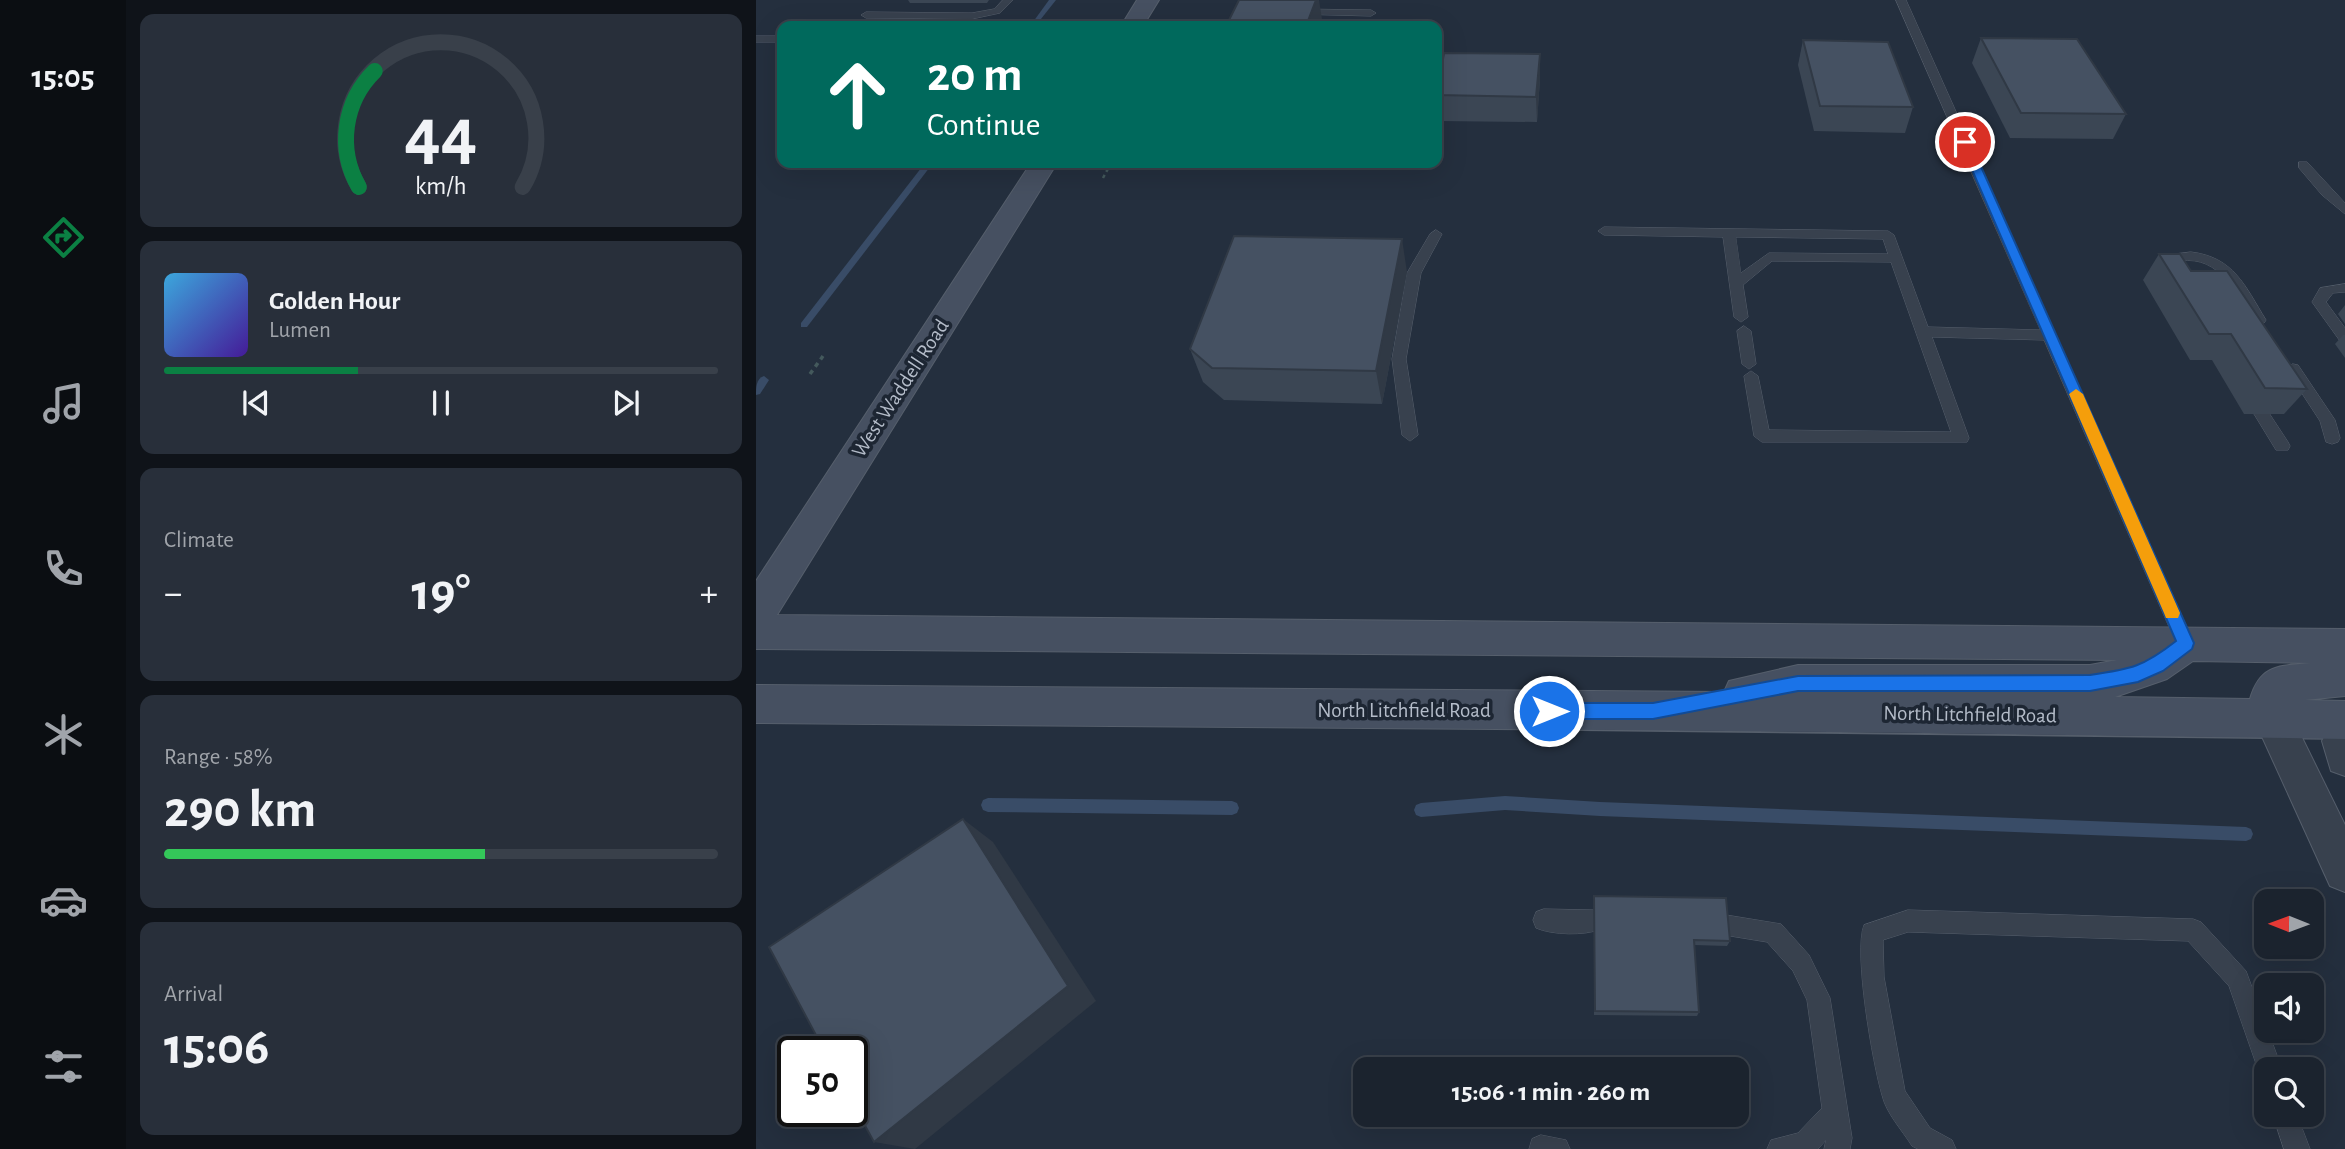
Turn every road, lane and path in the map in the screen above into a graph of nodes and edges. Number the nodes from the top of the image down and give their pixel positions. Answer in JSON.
{"nodes":[{"id":1,"x":1008,"y":0,"type":"edge"},
{"id":2,"x":1148,"y":0,"type":"edge"},
{"id":3,"x":1901,"y":0,"type":"edge"},
{"id":4,"x":1290,"y":12,"type":"edge"},
{"id":5,"x":1370,"y":13,"type":"dead end"},
{"id":6,"x":866,"y":15,"type":"dead end"},
{"id":7,"x":1135,"y":21,"type":"edge"},
{"id":8,"x":756,"y":39,"type":"edge"},
{"id":9,"x":777,"y":39,"type":"edge"},
{"id":10,"x":2303,"y":165,"type":"dead end"},
{"id":11,"x":1041,"y":168,"type":"edge"},
{"id":12,"x":1108,"y":168,"type":"edge"},
{"id":13,"x":1103,"y":178,"type":"dead end"},
{"id":14,"x":2345,"y":210,"type":"edge"},
{"id":15,"x":1604,"y":231,"type":"dead end"},
{"id":16,"x":1729,"y":233,"type":"junction"},
{"id":17,"x":1436,"y":234,"type":"dead end"},
{"id":18,"x":1897,"y":258,"type":"junction"},
{"id":19,"x":1736,"y":284,"type":"junction"},
{"id":20,"x":2183,"y":288,"type":"edge"},
{"id":21,"x":2345,"y":288,"type":"edge"},
{"id":22,"x":2265,"y":329,"type":"edge"},
{"id":23,"x":1924,"y":332,"type":"junction"},
{"id":24,"x":2050,"y":335,"type":"junction"},
{"id":25,"x":2345,"y":338,"type":"edge"},
{"id":26,"x":2281,"y":351,"type":"edge"},
{"id":27,"x":823,"y":356,"type":"dead end"},
{"id":28,"x":810,"y":374,"type":"dead end"},
{"id":29,"x":2262,"y":414,"type":"edge"},
{"id":30,"x":1410,"y":435,"type":"dead end"},
{"id":31,"x":2332,"y":439,"type":"dead end"},
{"id":32,"x":2281,"y":446,"type":"dead end"},
{"id":33,"x":756,"y":614,"type":"edge"},
{"id":34,"x":756,"y":632,"type":"edge"},
{"id":35,"x":2186,"y":643,"type":"junction"},
{"id":36,"x":2345,"y":646,"type":"edge"},
{"id":37,"x":2345,"y":678,"type":"edge"},
{"id":38,"x":756,"y":704,"type":"edge"},
{"id":39,"x":1653,"y":711,"type":"junction"},
{"id":40,"x":2273,"y":719,"type":"junction"},
{"id":41,"x":2345,"y":720,"type":"edge"},
{"id":42,"x":2345,"y":737,"type":"edge"},
{"id":43,"x":2345,"y":758,"type":"edge"},
{"id":44,"x":2345,"y":871,"type":"edge"},
{"id":45,"x":1545,"y":920,"type":"dead end"},
{"id":46,"x":1593,"y":921,"type":"edge"},
{"id":47,"x":1726,"y":926,"type":"edge"},
{"id":48,"x":2266,"y":1057,"type":"edge"},
{"id":49,"x":1835,"y":1112,"type":"junction"},
{"id":50,"x":2290,"y":1127,"type":"edge"},
{"id":51,"x":1780,"y":1149,"type":"edge"},
{"id":52,"x":1837,"y":1149,"type":"edge"},
{"id":53,"x":1943,"y":1149,"type":"edge"},
{"id":54,"x":2297,"y":1149,"type":"edge"}],
"edges":[{"from":1,"to":6,"type":"lane"},
{"from":2,"to":7,"type":"main road"},
{"from":3,"to":24,"type":"lane"},
{"from":4,"to":5,"type":"lane"},
{"from":8,"to":9,"type":"lane"},
{"from":10,"to":14,"type":"lane"},
{"from":11,"to":33,"type":"main road","name":"West Waddell Road"},
{"from":12,"to":13,"type":"path"},
{"from":15,"to":16,"type":"lane"},
{"from":16,"to":18,"type":"lane"},
{"from":16,"to":19,"type":"lane"},
{"from":17,"to":30,"type":"lane"},
{"from":18,"to":19,"type":"lane"},
{"from":18,"to":23,"type":"lane"},
{"from":19,"to":23,"type":"lane"},
{"from":20,"to":22,"type":"lane"},
{"from":21,"to":25,"type":"lane"},
{"from":23,"to":24,"type":"lane"},
{"from":24,"to":35,"type":"lane"},
{"from":26,"to":31,"type":"lane"},
{"from":27,"to":28,"type":"path"},
{"from":29,"to":32,"type":"lane"},
{"from":34,"to":35,"type":"main road"},
{"from":35,"to":36,"type":"main road"},
{"from":35,"to":39,"type":"main road"},
{"from":37,"to":40,"type":"main road"},
{"from":38,"to":39,"type":"main road","name":"North Litchfield Road"},
{"from":39,"to":40,"type":"main road","name":"North Litchfield Road"},
{"from":40,"to":41,"type":"main road","name":"North Litchfield Road"},
{"from":40,"to":44,"type":"street"},
{"from":42,"to":43,"type":"street"},
{"from":45,"to":46,"type":"lane"},
{"from":47,"to":49,"type":"lane"},
{"from":48,"to":53,"type":"lane"},
{"from":49,"to":51,"type":"lane"},
{"from":49,"to":52,"type":"lane"},
{"from":50,"to":54,"type":"lane"}]}
